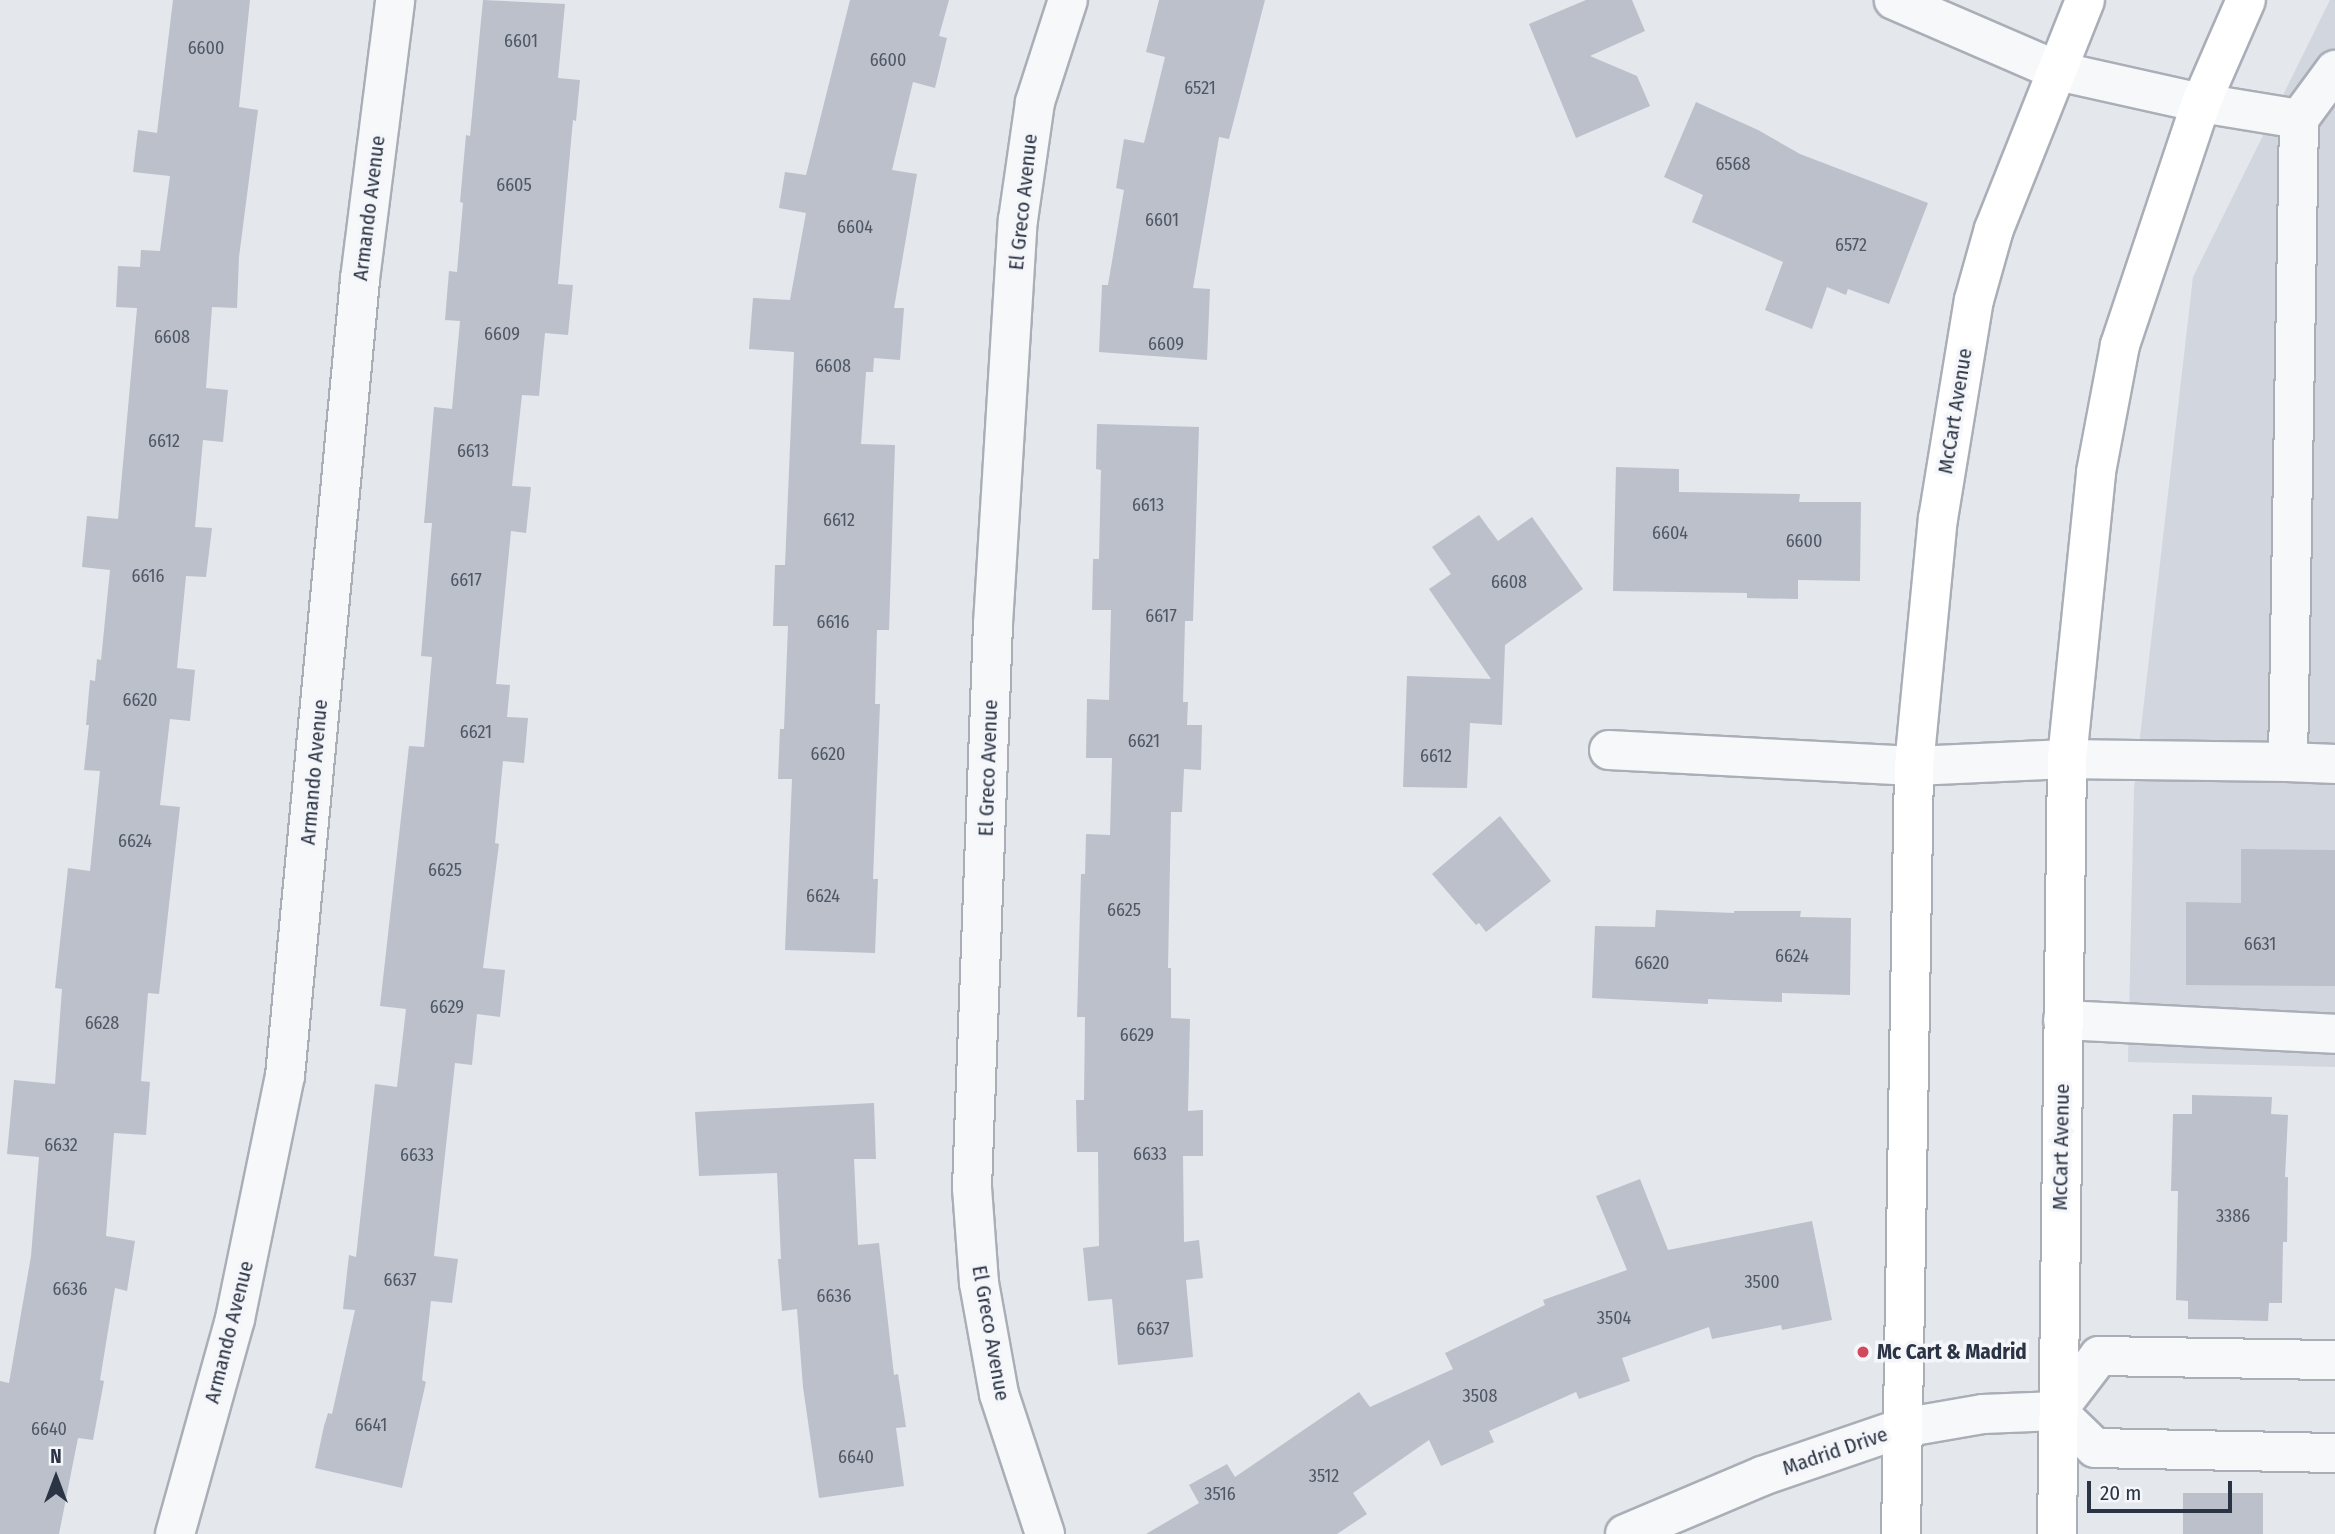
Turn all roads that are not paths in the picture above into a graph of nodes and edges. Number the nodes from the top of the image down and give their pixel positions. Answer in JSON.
{"nodes":[{"id":1,"x":395,"y":0,"type":"edge"},
{"id":2,"x":1068,"y":0,"type":"edge"},
{"id":3,"x":1894,"y":0,"type":"edge"},
{"id":4,"x":2085,"y":0,"type":"edge"},
{"id":5,"x":2246,"y":0,"type":"edge"},
{"id":6,"x":2335,"y":70,"type":"edge"},
{"id":7,"x":2057,"y":71,"type":"junction"},
{"id":8,"x":2201,"y":103,"type":"junction"},
{"id":9,"x":2317,"y":117,"type":"edge"},
{"id":10,"x":1609,"y":750,"type":"dead end"},
{"id":11,"x":2067,"y":759,"type":"junction"},
{"id":12,"x":2288,"y":762,"type":"junction"},
{"id":13,"x":2335,"y":764,"type":"edge"},
{"id":14,"x":1914,"y":766,"type":"junction"},
{"id":15,"x":2063,"y":1020,"type":"junction"},
{"id":16,"x":2335,"y":1034,"type":"edge"},
{"id":17,"x":2335,"y":1360,"type":"edge"},
{"id":18,"x":2057,"y":1410,"type":"junction"},
{"id":19,"x":1902,"y":1428,"type":"junction"},
{"id":20,"x":2335,"y":1453,"type":"edge"},
{"id":21,"x":175,"y":1534,"type":"edge"},
{"id":22,"x":1045,"y":1534,"type":"edge"},
{"id":23,"x":1625,"y":1534,"type":"edge"},
{"id":24,"x":1901,"y":1534,"type":"edge"},
{"id":25,"x":2057,"y":1534,"type":"edge"}],
"edges":[{"from":1,"to":21,"type":"street","name":"Armando Avenue"},
{"from":2,"to":22,"type":"street","name":"El Greco Avenue"},
{"from":3,"to":7,"type":"street"},
{"from":4,"to":7,"type":"main road","name":"McCart Avenue"},
{"from":5,"to":8,"type":"main road","name":"McCart Avenue"},
{"from":6,"to":9,"type":"street"},
{"from":7,"to":8,"type":"street"},
{"from":7,"to":14,"type":"main road","name":"McCart Avenue"},
{"from":8,"to":9,"type":"street"},
{"from":8,"to":11,"type":"main road","name":"McCart Avenue"},
{"from":9,"to":12,"type":"street"},
{"from":10,"to":14,"type":"street"},
{"from":11,"to":12,"type":"street"},
{"from":11,"to":14,"type":"street"},
{"from":11,"to":15,"type":"main road","name":"McCart Avenue"},
{"from":12,"to":13,"type":"street"},
{"from":14,"to":19,"type":"main road","name":"McCart Avenue"},
{"from":15,"to":16,"type":"street"},
{"from":15,"to":18,"type":"main road","name":"McCart Avenue"},
{"from":17,"to":18,"type":"street"},
{"from":18,"to":19,"type":"street","name":"Madrid Drive"},
{"from":18,"to":20,"type":"street"},
{"from":18,"to":25,"type":"main road","name":"McCart Avenue"},
{"from":19,"to":23,"type":"street","name":"Madrid Drive"},
{"from":19,"to":24,"type":"main road","name":"McCart Avenue"}]}
